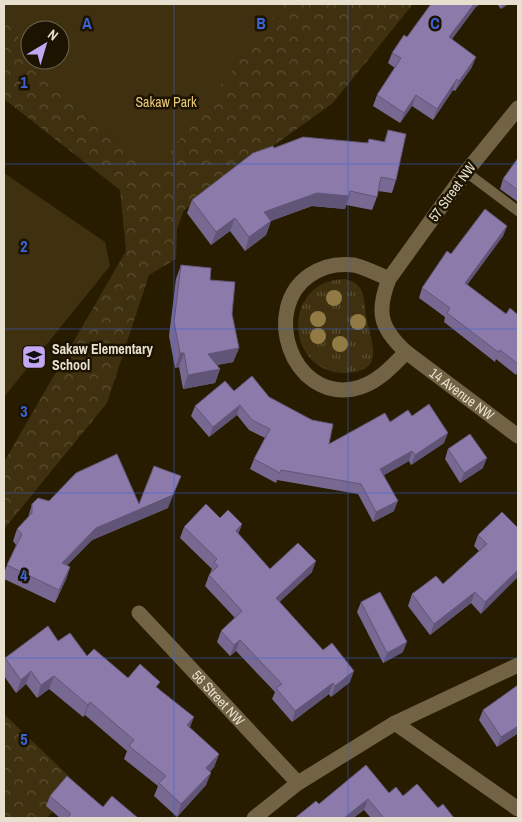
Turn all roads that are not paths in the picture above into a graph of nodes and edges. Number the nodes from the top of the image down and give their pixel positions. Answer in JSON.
{"nodes":[{"id":1,"x":518,"y":108,"type":"edge"},
{"id":2,"x":466,"y":172,"type":"junction"},
{"id":3,"x":518,"y":211,"type":"edge"},
{"id":4,"x":389,"y":279,"type":"junction"},
{"id":5,"x":390,"y":338,"type":"joint"},
{"id":6,"x":406,"y":352,"type":"junction"},
{"id":7,"x":518,"y":436,"type":"edge"},
{"id":8,"x":139,"y":613,"type":"dead end"},
{"id":9,"x":518,"y":666,"type":"edge"},
{"id":10,"x":395,"y":723,"type":"junction"},
{"id":11,"x":298,"y":783,"type":"junction"},
{"id":12,"x":518,"y":809,"type":"edge"},
{"id":13,"x":261,"y":816,"type":"edge"}],
"edges":[{"from":1,"to":2,"type":"street","name":"57 Street NW"},
{"from":2,"to":3,"type":"lane"},
{"from":2,"to":4,"type":"street","name":"57 Street NW"},
{"from":4,"to":5,"type":"street","name":"57 Street NW"},
{"from":4,"to":6,"type":"street"},
{"from":5,"to":6,"type":"street","name":"14 Avenue NW"},
{"from":6,"to":7,"type":"street","name":"14 Avenue NW"},
{"from":8,"to":11,"type":"street","name":"56 Street NW"},
{"from":9,"to":10,"type":"street"},
{"from":10,"to":11,"type":"street"},
{"from":10,"to":12,"type":"street"},
{"from":11,"to":13,"type":"street"}]}
